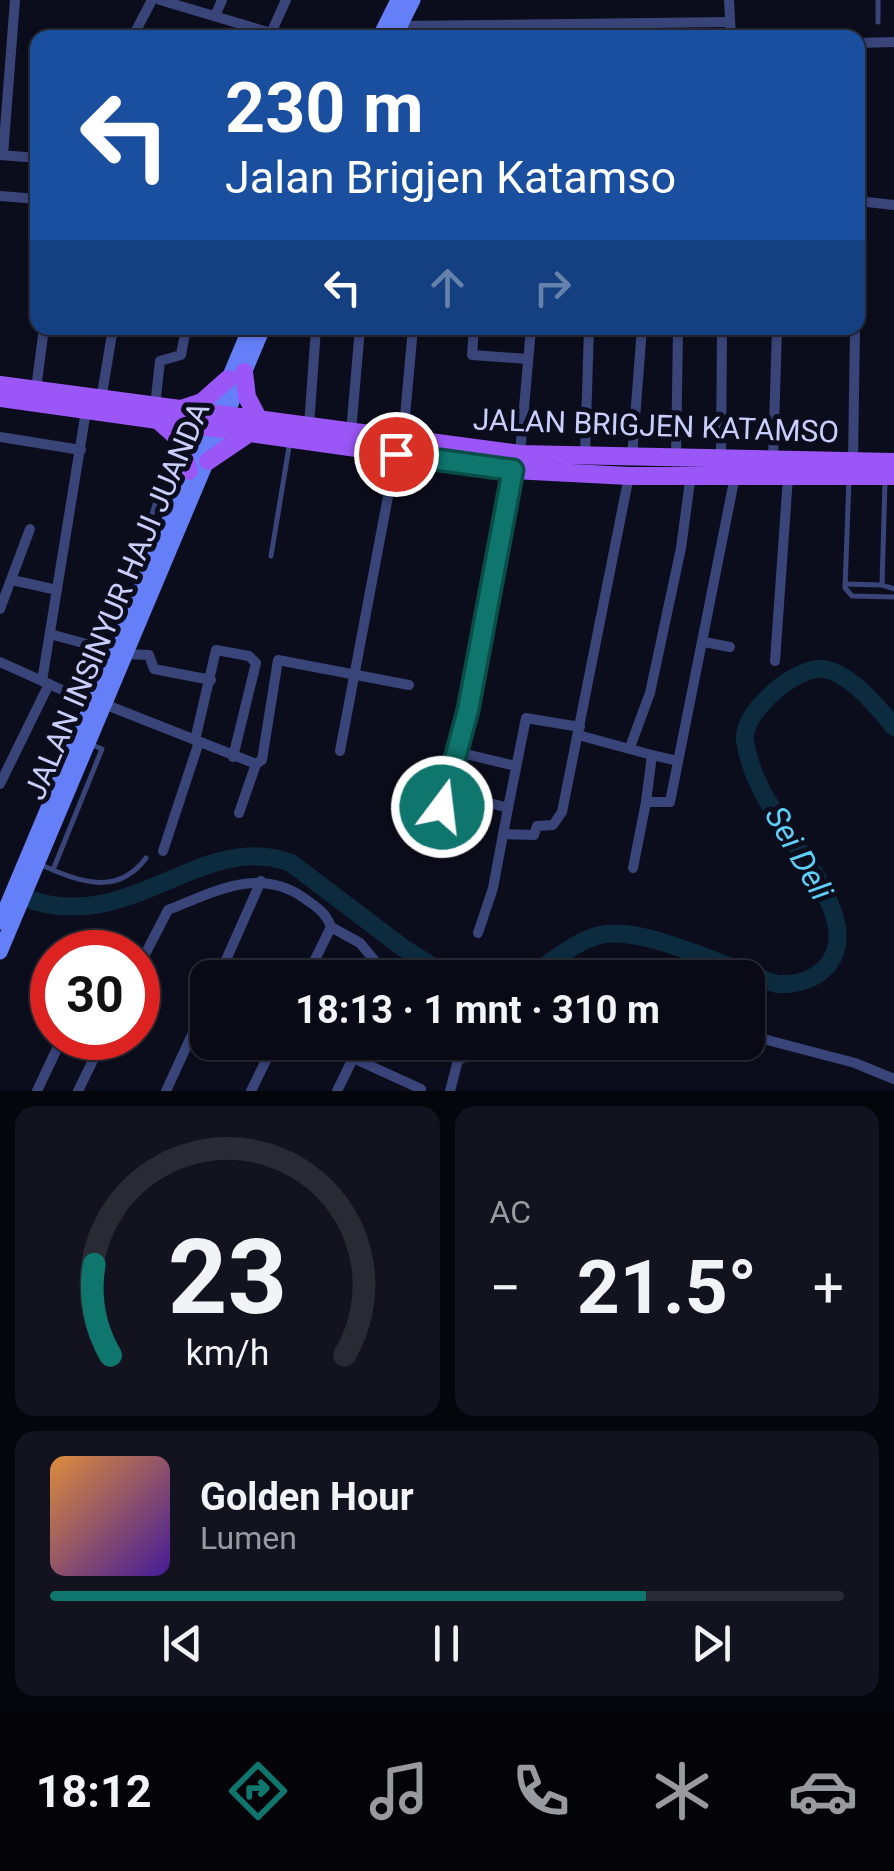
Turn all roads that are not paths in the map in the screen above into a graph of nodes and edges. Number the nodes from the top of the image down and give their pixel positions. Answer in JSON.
{"nodes":[{"id":1,"x":15,"y":0,"type":"edge"},
{"id":2,"x":152,"y":0,"type":"edge"},
{"id":3,"x":160,"y":0,"type":"edge"},
{"id":4,"x":222,"y":0,"type":"edge"},
{"id":5,"x":286,"y":0,"type":"edge"},
{"id":6,"x":398,"y":0,"type":"edge"},
{"id":7,"x":412,"y":0,"type":"edge"},
{"id":8,"x":730,"y":0,"type":"edge"},
{"id":9,"x":878,"y":0,"type":"edge"},
{"id":10,"x":214,"y":16,"type":"junction"},
{"id":11,"x":730,"y":22,"type":"junction"},
{"id":12,"x":878,"y":22,"type":"dead end"},
{"id":13,"x":616,"y":24,"type":"junction"},
{"id":14,"x":136,"y":30,"type":"edge"},
{"id":15,"x":253,"y":30,"type":"edge"},
{"id":16,"x":263,"y":30,"type":"edge"},
{"id":17,"x":383,"y":30,"type":"edge"},
{"id":18,"x":397,"y":30,"type":"edge"},
{"id":19,"x":532,"y":30,"type":"edge"},
{"id":20,"x":616,"y":30,"type":"edge"},
{"id":21,"x":731,"y":30,"type":"edge"},
{"id":22,"x":865,"y":42,"type":"edge"},
{"id":23,"x":894,"y":42,"type":"edge"},
{"id":24,"x":2,"y":155,"type":"edge"},
{"id":25,"x":30,"y":157,"type":"edge"},
{"id":26,"x":0,"y":196,"type":"edge"},
{"id":27,"x":30,"y":198,"type":"edge"},
{"id":28,"x":865,"y":202,"type":"edge"},
{"id":29,"x":894,"y":206,"type":"edge"},
{"id":30,"x":43,"y":335,"type":"edge"},
{"id":31,"x":110,"y":335,"type":"edge"},
{"id":32,"x":185,"y":335,"type":"edge"},
{"id":33,"x":248,"y":335,"type":"edge"},
{"id":34,"x":259,"y":335,"type":"edge"},
{"id":35,"x":316,"y":335,"type":"edge"},
{"id":36,"x":359,"y":335,"type":"edge"},
{"id":37,"x":412,"y":335,"type":"edge"},
{"id":38,"x":473,"y":335,"type":"edge"},
{"id":39,"x":530,"y":335,"type":"edge"},
{"id":40,"x":589,"y":335,"type":"edge"},
{"id":41,"x":641,"y":335,"type":"edge"},
{"id":42,"x":678,"y":335,"type":"edge"},
{"id":43,"x":722,"y":335,"type":"edge"},
{"id":44,"x":777,"y":335,"type":"edge"},
{"id":45,"x":855,"y":335,"type":"edge"},
{"id":46,"x":528,"y":359,"type":"junction"},
{"id":47,"x":236,"y":375,"type":"junction"},
{"id":48,"x":36,"y":390,"type":"junction"},
{"id":49,"x":2,"y":392,"type":"edge"},
{"id":50,"x":94,"y":405,"type":"junction"},
{"id":51,"x":180,"y":410,"type":"junction"},
{"id":52,"x":157,"y":414,"type":"junction"},
{"id":53,"x":259,"y":420,"type":"junction"},
{"id":54,"x":217,"y":423,"type":"junction"},
{"id":55,"x":310,"y":426,"type":"junction"},
{"id":56,"x":352,"y":432,"type":"junction"},
{"id":57,"x":245,"y":436,"type":"junction"},
{"id":58,"x":2,"y":438,"type":"edge"},
{"id":59,"x":290,"y":441,"type":"junction"},
{"id":60,"x":400,"y":446,"type":"junction"},
{"id":61,"x":0,"y":450,"type":"edge"},
{"id":62,"x":80,"y":450,"type":"junction"},
{"id":63,"x":584,"y":457,"type":"junction"},
{"id":64,"x":632,"y":457,"type":"junction"},
{"id":65,"x":676,"y":459,"type":"junction"},
{"id":66,"x":721,"y":460,"type":"junction"},
{"id":67,"x":208,"y":461,"type":"junction"},
{"id":68,"x":517,"y":462,"type":"junction"},
{"id":69,"x":851,"y":470,"type":"junction"},
{"id":70,"x":778,"y":471,"type":"junction"},
{"id":71,"x":891,"y":472,"type":"edge"},
{"id":72,"x":691,"y":474,"type":"junction"},
{"id":73,"x":187,"y":475,"type":"junction"},
{"id":74,"x":736,"y":475,"type":"junction"},
{"id":75,"x":630,"y":476,"type":"junction"},
{"id":76,"x":883,"y":517,"type":"junction"},
{"id":77,"x":894,"y":517,"type":"edge"},
{"id":78,"x":30,"y":529,"type":"dead end"},
{"id":79,"x":271,"y":556,"type":"dead end"},
{"id":80,"x":12,"y":580,"type":"junction"},
{"id":81,"x":845,"y":584,"type":"junction"},
{"id":82,"x":882,"y":586,"type":"junction"},
{"id":83,"x":894,"y":589,"type":"edge"},
{"id":84,"x":57,"y":590,"type":"junction"},
{"id":85,"x":894,"y":597,"type":"edge"},
{"id":86,"x":0,"y":609,"type":"edge"},
{"id":87,"x":50,"y":634,"type":"junction"},
{"id":88,"x":704,"y":642,"type":"junction"},
{"id":89,"x":730,"y":647,"type":"dead end"},
{"id":90,"x":119,"y":652,"type":"junction"},
{"id":91,"x":775,"y":661,"type":"dead end"},
{"id":92,"x":0,"y":662,"type":"edge"},
{"id":93,"x":357,"y":676,"type":"junction"},
{"id":94,"x":211,"y":680,"type":"junction"},
{"id":95,"x":46,"y":683,"type":"junction"},
{"id":96,"x":410,"y":685,"type":"dead end"},
{"id":97,"x":97,"y":703,"type":"junction"},
{"id":98,"x":579,"y":731,"type":"junction"},
{"id":99,"x":197,"y":741,"type":"junction"},
{"id":100,"x":87,"y":743,"type":"junction"},
{"id":101,"x":630,"y":747,"type":"junction"},
{"id":102,"x":340,"y":751,"type":"dead end"},
{"id":103,"x":457,"y":752,"type":"junction"},
{"id":104,"x":652,"y":755,"type":"junction"},
{"id":105,"x":233,"y":756,"type":"junction"},
{"id":106,"x":678,"y":760,"type":"junction"},
{"id":107,"x":256,"y":764,"type":"junction"},
{"id":108,"x":516,"y":766,"type":"junction"},
{"id":109,"x":0,"y":784,"type":"edge"},
{"id":110,"x":447,"y":791,"type":"junction"},
{"id":111,"x":646,"y":802,"type":"junction"},
{"id":112,"x":508,"y":808,"type":"junction"},
{"id":113,"x":239,"y":814,"type":"dead end"},
{"id":114,"x":426,"y":831,"type":"dead end"},
{"id":115,"x":504,"y":834,"type":"junction"},
{"id":116,"x":163,"y":851,"type":"dead end"},
{"id":117,"x":146,"y":858,"type":"dead end"},
{"id":118,"x":31,"y":866,"type":"junction"},
{"id":119,"x":633,"y":868,"type":"dead end"},
{"id":120,"x":52,"y":870,"type":"junction"},
{"id":121,"x":262,"y":881,"type":"junction"},
{"id":122,"x":0,"y":922,"type":"edge"},
{"id":123,"x":331,"y":927,"type":"junction"},
{"id":124,"x":158,"y":930,"type":"edge"},
{"id":125,"x":478,"y":933,"type":"dead end"},
{"id":126,"x":1,"y":949,"type":"edge"},
{"id":127,"x":226,"y":960,"type":"edge"},
{"id":128,"x":315,"y":960,"type":"edge"},
{"id":129,"x":374,"y":960,"type":"edge"},
{"id":130,"x":190,"y":1039,"type":"edge"},
{"id":131,"x":765,"y":1039,"type":"edge"},
{"id":132,"x":52,"y":1060,"type":"edge"},
{"id":133,"x":93,"y":1060,"type":"edge"},
{"id":134,"x":266,"y":1060,"type":"edge"},
{"id":135,"x":352,"y":1060,"type":"edge"},
{"id":136,"x":357,"y":1060,"type":"edge"},
{"id":137,"x":458,"y":1060,"type":"edge"},
{"id":138,"x":894,"y":1080,"type":"edge"},
{"id":139,"x":421,"y":1089,"type":"edge"},
{"id":140,"x":37,"y":1091,"type":"edge"},
{"id":141,"x":78,"y":1091,"type":"edge"},
{"id":142,"x":166,"y":1091,"type":"edge"},
{"id":143,"x":251,"y":1091,"type":"edge"},
{"id":144,"x":337,"y":1091,"type":"edge"},
{"id":145,"x":450,"y":1091,"type":"edge"}],
"edges":[{"from":1,"to":24,"type":"street"},
{"from":2,"to":14,"type":"street"},
{"from":3,"to":10,"type":"street"},
{"from":4,"to":10,"type":"street"},
{"from":5,"to":16,"type":"street"},
{"from":6,"to":17,"type":"main road"},
{"from":7,"to":18,"type":"main road"},
{"from":8,"to":11,"type":"street"},
{"from":9,"to":12,"type":"lane"},
{"from":10,"to":15,"type":"street"},
{"from":11,"to":13,"type":"street"},
{"from":11,"to":21,"type":"street"},
{"from":13,"to":19,"type":"street"},
{"from":13,"to":20,"type":"lane"},
{"from":22,"to":23,"type":"street"},
{"from":24,"to":25,"type":"street"},
{"from":26,"to":27,"type":"street"},
{"from":28,"to":29,"type":"street"},
{"from":30,"to":48,"type":"street"},
{"from":31,"to":50,"type":"street"},
{"from":32,"to":52,"type":"street"},
{"from":33,"to":47,"type":"main road","name":"JALAN INSINYUR HAJI JUANDA"},
{"from":34,"to":47,"type":"main road","name":"JALAN INSINYUR HAJI JUANDA"},
{"from":35,"to":55,"type":"street"},
{"from":36,"to":56,"type":"street"},
{"from":37,"to":60,"type":"street"},
{"from":38,"to":46,"type":"street"},
{"from":39,"to":46,"type":"street"},
{"from":40,"to":63,"type":"street"},
{"from":41,"to":64,"type":"street"},
{"from":42,"to":65,"type":"street"},
{"from":43,"to":66,"type":"street"},
{"from":44,"to":70,"type":"street"},
{"from":45,"to":69,"type":"street"},
{"from":46,"to":68,"type":"street"},
{"from":47,"to":51,"type":"main road"},
{"from":47,"to":53,"type":"main road"},
{"from":47,"to":54,"type":"main road","name":"JALAN INSINYUR HAJI JUANDA"},
{"from":48,"to":49,"type":"main road","name":"JALAN BRIGJEN KATAMSO"},
{"from":48,"to":50,"type":"main road","name":"JALAN BRIGJEN KATAMSO"},
{"from":49,"to":50,"type":"main road","name":"JALAN BRIGJEN KATAMSO"},
{"from":50,"to":52,"type":"main road","name":"JALAN BRIGJEN KATAMSO"},
{"from":50,"to":62,"type":"street"},
{"from":51,"to":52,"type":"main road","name":"JALAN BRIGJEN KATAMSO"},
{"from":51,"to":54,"type":"main road","name":"JALAN BRIGJEN KATAMSO"},
{"from":52,"to":54,"type":"main road","name":"JALAN BRIGJEN KATAMSO"},
{"from":52,"to":73,"type":"main road"},
{"from":53,"to":54,"type":"main road","name":"JALAN BRIGJEN KATAMSO"},
{"from":53,"to":55,"type":"main road","name":"JALAN BRIGJEN KATAMSO"},
{"from":54,"to":57,"type":"main road","name":"JALAN BRIGJEN KATAMSO"},
{"from":54,"to":67,"type":"main road","name":"JALAN INSINYUR HAJI JUANDA"},
{"from":54,"to":73,"type":"main road","name":"JALAN INSINYUR HAJI JUANDA"},
{"from":55,"to":56,"type":"main road","name":"JALAN BRIGJEN KATAMSO"},
{"from":56,"to":60,"type":"main road","name":"JALAN BRIGJEN KATAMSO"},
{"from":57,"to":59,"type":"main road","name":"JALAN BRIGJEN KATAMSO"},
{"from":57,"to":67,"type":"main road"},
{"from":58,"to":61,"type":"street"},
{"from":58,"to":62,"type":"street"},
{"from":59,"to":60,"type":"main road","name":"JALAN BRIGJEN KATAMSO"},
{"from":59,"to":79,"type":"lane"},
{"from":60,"to":68,"type":"main road","name":"JALAN BRIGJEN KATAMSO"},
{"from":60,"to":93,"type":"street"},
{"from":62,"to":84,"type":"street"},
{"from":63,"to":64,"type":"main road","name":"JALAN BRIGJEN KATAMSO"},
{"from":63,"to":68,"type":"main road","name":"JALAN BRIGJEN KATAMSO"},
{"from":64,"to":65,"type":"main road","name":"JALAN BRIGJEN KATAMSO"},
{"from":65,"to":66,"type":"main road","name":"JALAN BRIGJEN KATAMSO"},
{"from":66,"to":70,"type":"main road","name":"JALAN BRIGJEN KATAMSO"},
{"from":67,"to":90,"type":"main road","name":"JALAN INSINYUR HAJI JUANDA"},
{"from":68,"to":75,"type":"main road","name":"JALAN BRIGJEN KATAMSO"},
{"from":68,"to":103,"type":"street"},
{"from":69,"to":70,"type":"main road","name":"JALAN BRIGJEN KATAMSO"},
{"from":69,"to":71,"type":"main road","name":"JALAN BRIGJEN KATAMSO"},
{"from":69,"to":81,"type":"lane"},
{"from":70,"to":74,"type":"main road","name":"JALAN BRIGJEN KATAMSO"},
{"from":70,"to":91,"type":"street"},
{"from":71,"to":76,"type":"lane"},
{"from":72,"to":74,"type":"main road","name":"JALAN BRIGJEN KATAMSO"},
{"from":72,"to":75,"type":"main road","name":"JALAN BRIGJEN KATAMSO"},
{"from":72,"to":101,"type":"street"},
{"from":73,"to":90,"type":"main road","name":"JALAN INSINYUR HAJI JUANDA"},
{"from":74,"to":88,"type":"street"},
{"from":75,"to":98,"type":"street"},
{"from":76,"to":77,"type":"lane"},
{"from":76,"to":82,"type":"lane"},
{"from":78,"to":80,"type":"street"},
{"from":80,"to":84,"type":"street"},
{"from":80,"to":86,"type":"street"},
{"from":81,"to":82,"type":"lane"},
{"from":81,"to":85,"type":"lane"},
{"from":82,"to":83,"type":"lane"},
{"from":84,"to":87,"type":"street"},
{"from":87,"to":90,"type":"street"},
{"from":87,"to":95,"type":"street"},
{"from":88,"to":89,"type":"street"},
{"from":88,"to":106,"type":"street"},
{"from":90,"to":94,"type":"street"},
{"from":90,"to":97,"type":"main road","name":"JALAN INSINYUR HAJI JUANDA"},
{"from":92,"to":95,"type":"street"},
{"from":93,"to":96,"type":"street"},
{"from":93,"to":102,"type":"street"},
{"from":93,"to":107,"type":"street"},
{"from":94,"to":99,"type":"street"},
{"from":94,"to":105,"type":"street"},
{"from":95,"to":97,"type":"street"},
{"from":95,"to":109,"type":"street"},
{"from":97,"to":99,"type":"street"},
{"from":97,"to":100,"type":"main road","name":"JALAN INSINYUR HAJI JUANDA"},
{"from":97,"to":118,"type":"main road","name":"JALAN INSINYUR HAJI JUANDA"},
{"from":98,"to":101,"type":"street"},
{"from":98,"to":108,"type":"street"},
{"from":98,"to":115,"type":"street"},
{"from":99,"to":105,"type":"street"},
{"from":99,"to":116,"type":"street"},
{"from":100,"to":118,"type":"main road","name":"JALAN INSINYUR HAJI JUANDA"},
{"from":100,"to":120,"type":"lane"},
{"from":101,"to":104,"type":"street"},
{"from":103,"to":108,"type":"street"},
{"from":103,"to":110,"type":"street"},
{"from":104,"to":106,"type":"street"},
{"from":104,"to":111,"type":"street"},
{"from":105,"to":107,"type":"street"},
{"from":106,"to":111,"type":"street"},
{"from":107,"to":113,"type":"street"},
{"from":108,"to":112,"type":"street"},
{"from":110,"to":112,"type":"street"},
{"from":110,"to":114,"type":"street"},
{"from":111,"to":119,"type":"street"},
{"from":112,"to":115,"type":"street"},
{"from":115,"to":125,"type":"street"},
{"from":117,"to":120,"type":"lane"},
{"from":118,"to":120,"type":"lane"},
{"from":118,"to":122,"type":"main road","name":"JALAN INSINYUR HAJI JUANDA"},
{"from":118,"to":126,"type":"main road","name":"JALAN INSINYUR HAJI JUANDA"},
{"from":121,"to":123,"type":"street"},
{"from":121,"to":124,"type":"street"},
{"from":121,"to":127,"type":"street"},
{"from":123,"to":128,"type":"street"},
{"from":123,"to":129,"type":"street"},
{"from":130,"to":142,"type":"street"},
{"from":131,"to":138,"type":"street"},
{"from":132,"to":140,"type":"street"},
{"from":133,"to":141,"type":"street"},
{"from":134,"to":143,"type":"street"},
{"from":135,"to":144,"type":"street"},
{"from":136,"to":139,"type":"street"},
{"from":137,"to":145,"type":"street"}]}
